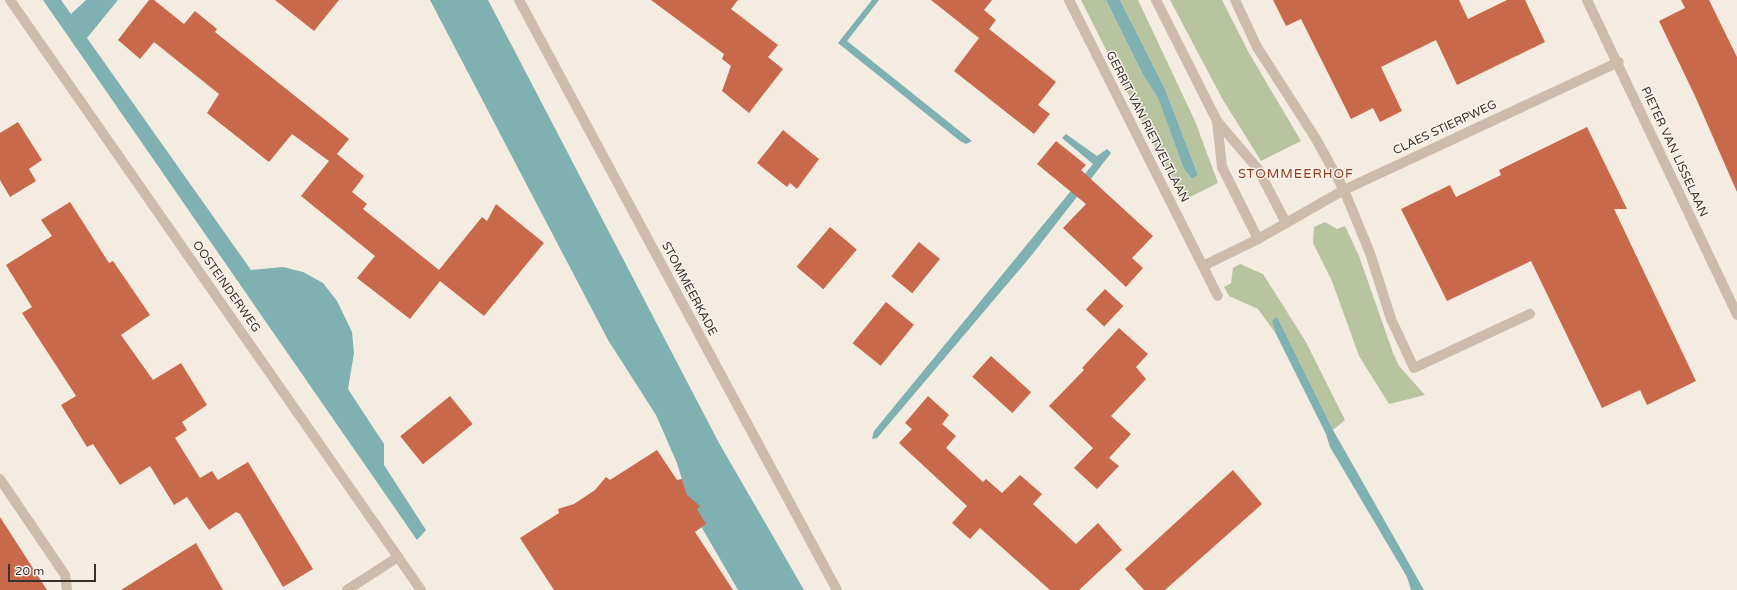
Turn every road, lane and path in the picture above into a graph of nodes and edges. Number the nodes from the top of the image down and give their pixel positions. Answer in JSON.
{"nodes":[{"id":1,"x":10,"y":0,"type":"edge"},
{"id":2,"x":519,"y":0,"type":"edge"},
{"id":3,"x":1069,"y":0,"type":"edge"},
{"id":4,"x":1156,"y":0,"type":"edge"},
{"id":5,"x":1235,"y":0,"type":"edge"},
{"id":6,"x":1587,"y":0,"type":"edge"},
{"id":7,"x":1619,"y":62,"type":"junction"},
{"id":8,"x":1218,"y":121,"type":"junction"},
{"id":9,"x":1344,"y":190,"type":"junction"},
{"id":10,"x":1286,"y":223,"type":"junction"},
{"id":11,"x":1258,"y":239,"type":"junction"},
{"id":12,"x":1203,"y":266,"type":"junction"},
{"id":13,"x":1218,"y":296,"type":"dead end"},
{"id":14,"x":1530,"y":314,"type":"dead end"},
{"id":15,"x":1737,"y":315,"type":"edge"},
{"id":16,"x":0,"y":479,"type":"edge"},
{"id":17,"x":398,"y":557,"type":"junction"},
{"id":18,"x":67,"y":590,"type":"edge"},
{"id":19,"x":347,"y":590,"type":"edge"},
{"id":20,"x":421,"y":590,"type":"edge"},
{"id":21,"x":837,"y":590,"type":"edge"}],
"edges":[{"from":1,"to":17,"type":"street","name":"OOSTEINDERWEG"},
{"from":2,"to":21,"type":"street","name":"STOMMEERKADE"},
{"from":3,"to":12,"type":"street","name":"GERRIT VAN RIETVELTLAAN"},
{"from":4,"to":8,"type":"street"},
{"from":5,"to":9,"type":"street"},
{"from":6,"to":7,"type":"street","name":"PIETER VAN LISSELAAN"},
{"from":7,"to":9,"type":"street","name":"CLAES STIERPWEG"},
{"from":7,"to":15,"type":"street","name":"PIETER VAN LISSELAAN"},
{"from":8,"to":10,"type":"street"},
{"from":8,"to":11,"type":"street"},
{"from":9,"to":10,"type":"street","name":"CLAES STIERPWEG"},
{"from":9,"to":14,"type":"street"},
{"from":10,"to":11,"type":"street","name":"CLAES STIERPWEG"},
{"from":11,"to":12,"type":"street"},
{"from":12,"to":13,"type":"street","name":"GERRIT VAN RIETVELTLAAN"},
{"from":16,"to":18,"type":"street"},
{"from":17,"to":19,"type":"street"},
{"from":17,"to":20,"type":"street","name":"OOSTEINDERWEG"}]}
